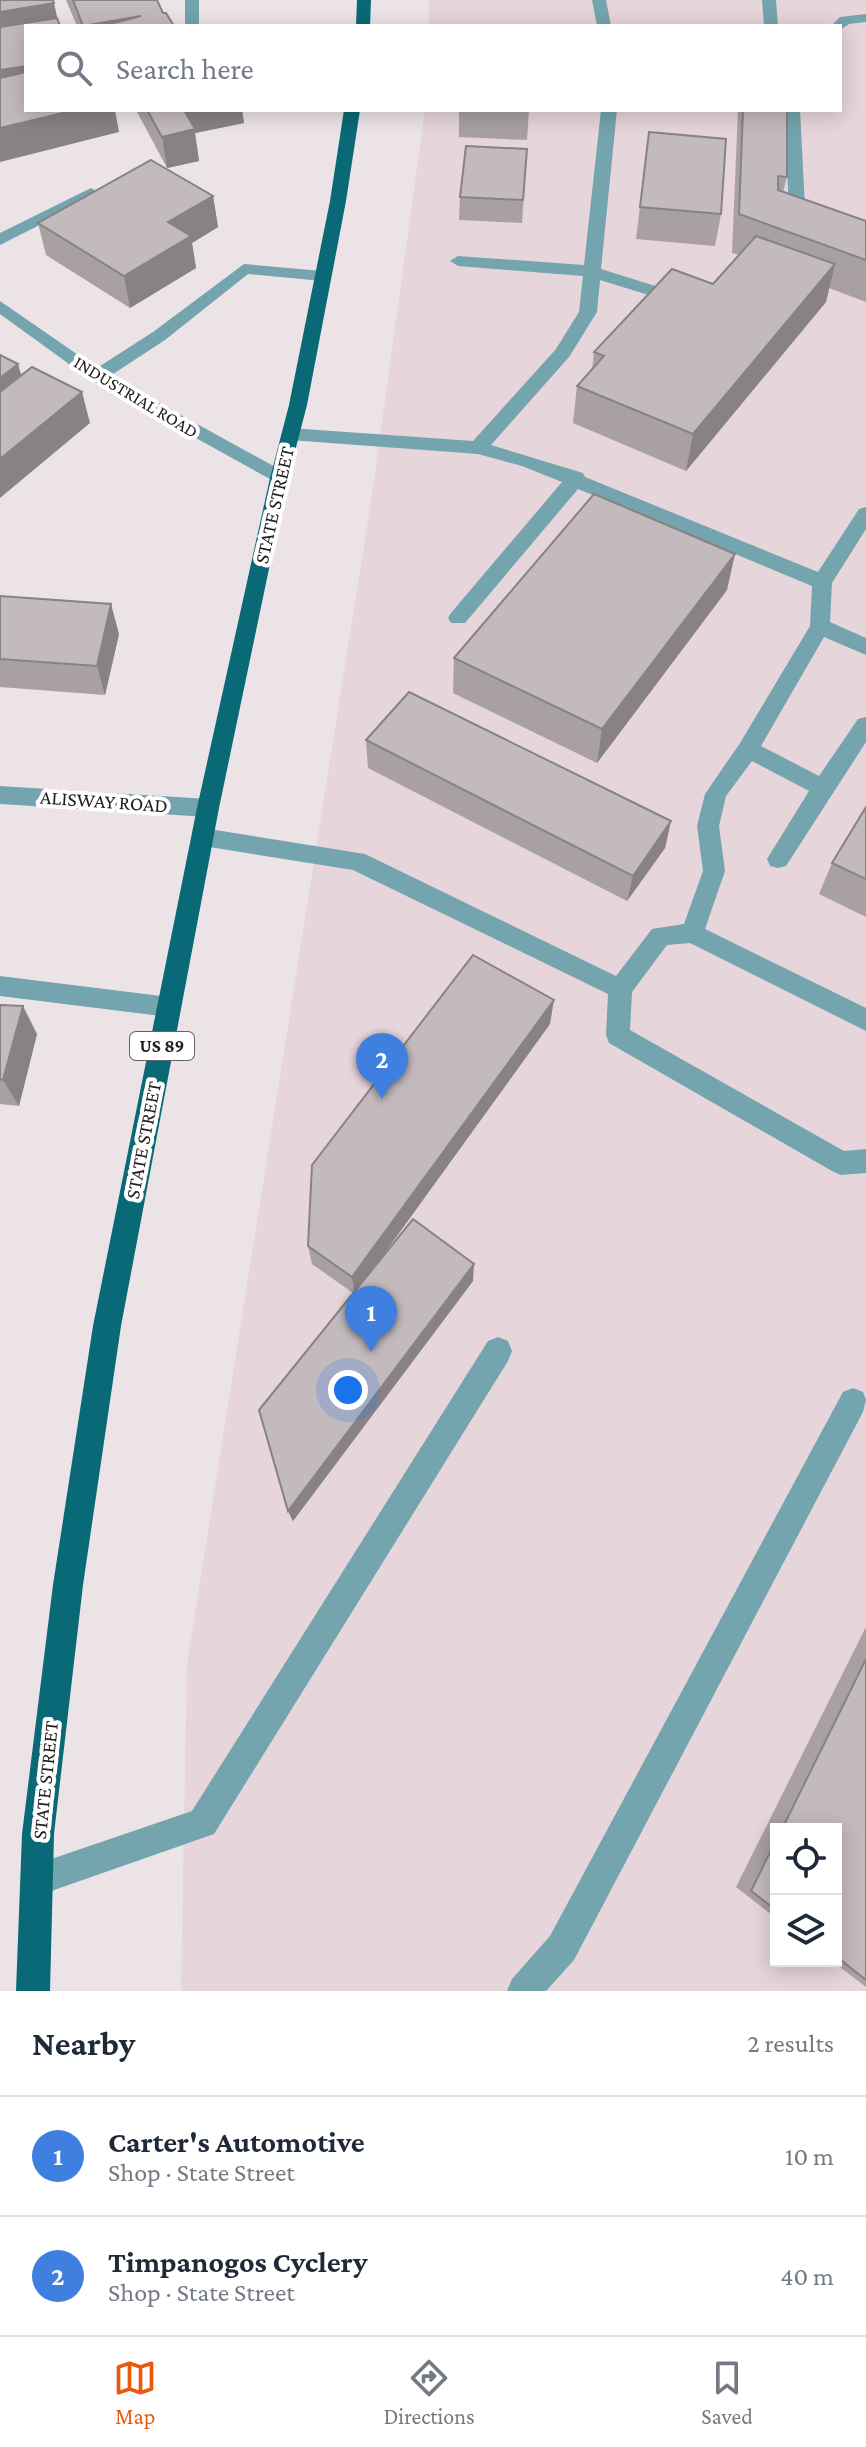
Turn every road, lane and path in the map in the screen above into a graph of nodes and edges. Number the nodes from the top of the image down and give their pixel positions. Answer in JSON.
{"nodes":[{"id":1,"x":192,"y":0,"type":"edge"},
{"id":2,"x":364,"y":0,"type":"edge"},
{"id":3,"x":599,"y":0,"type":"edge"},
{"id":4,"x":769,"y":0,"type":"edge"},
{"id":5,"x":866,"y":18,"type":"edge"},
{"id":6,"x":192,"y":24,"type":"edge"},
{"id":7,"x":363,"y":24,"type":"edge"},
{"id":8,"x":604,"y":24,"type":"edge"},
{"id":9,"x":771,"y":24,"type":"edge"},
{"id":10,"x":840,"y":24,"type":"edge"},
{"id":11,"x":352,"y":112,"type":"edge"},
{"id":12,"x":609,"y":112,"type":"edge"},
{"id":13,"x":792,"y":112,"type":"edge"},
{"id":14,"x":91,"y":193,"type":"edge"},
{"id":15,"x":812,"y":236,"type":"edge"},
{"id":16,"x":0,"y":240,"type":"edge"},
{"id":17,"x":458,"y":261,"type":"dead end"},
{"id":18,"x":590,"y":271,"type":"junction"},
{"id":19,"x":322,"y":276,"type":"junction"},
{"id":20,"x":692,"y":304,"type":"edge"},
{"id":21,"x":0,"y":306,"type":"edge"},
{"id":22,"x":97,"y":376,"type":"junction"},
{"id":23,"x":290,"y":434,"type":"junction"},
{"id":24,"x":478,"y":448,"type":"junction"},
{"id":25,"x":279,"y":478,"type":"junction"},
{"id":26,"x":576,"y":478,"type":"junction"},
{"id":27,"x":866,"y":514,"type":"edge"},
{"id":28,"x":822,"y":582,"type":"junction"},
{"id":29,"x":458,"y":618,"type":"dead end"},
{"id":30,"x":820,"y":626,"type":"junction"},
{"id":31,"x":866,"y":647,"type":"edge"},
{"id":32,"x":866,"y":725,"type":"edge"},
{"id":33,"x":748,"y":749,"type":"junction"},
{"id":34,"x":823,"y":788,"type":"junction"},
{"id":35,"x":0,"y":795,"type":"edge"},
{"id":36,"x":208,"y":808,"type":"junction"},
{"id":37,"x":203,"y":837,"type":"junction"},
{"id":38,"x":778,"y":859,"type":"dead end"},
{"id":39,"x":692,"y":933,"type":"junction"},
{"id":40,"x":0,"y":986,"type":"edge"},
{"id":41,"x":620,"y":989,"type":"junction"},
{"id":42,"x":169,"y":1007,"type":"junction"},
{"id":43,"x":866,"y":1020,"type":"edge"},
{"id":44,"x":866,"y":1161,"type":"edge"},
{"id":45,"x":498,"y":1351,"type":"dead end"},
{"id":46,"x":853,"y":1402,"type":"dead end"},
{"id":47,"x":37,"y":1880,"type":"junction"},
{"id":48,"x":527,"y":1990,"type":"edge"},
{"id":49,"x":33,"y":1991,"type":"edge"}],
"edges":[{"from":1,"to":6,"type":"street"},
{"from":2,"to":7,"type":"main road"},
{"from":3,"to":8,"type":"street"},
{"from":4,"to":9,"type":"street"},
{"from":5,"to":10,"type":"street"},
{"from":11,"to":19,"type":"main road","name":"STATE STREET","number":"US 89"},
{"from":12,"to":18,"type":"street"},
{"from":13,"to":15,"type":"street"},
{"from":14,"to":16,"type":"street"},
{"from":17,"to":18,"type":"street"},
{"from":18,"to":20,"type":"street"},
{"from":18,"to":24,"type":"street"},
{"from":19,"to":22,"type":"street"},
{"from":19,"to":23,"type":"main road","name":"STATE STREET","number":"US 89"},
{"from":21,"to":22,"type":"street","name":"INDUSTRIAL ROAD"},
{"from":22,"to":25,"type":"street","name":"INDUSTRIAL ROAD"},
{"from":23,"to":24,"type":"street"},
{"from":23,"to":25,"type":"main road","name":"STATE STREET","number":"US 89"},
{"from":24,"to":26,"type":"street"},
{"from":25,"to":36,"type":"main road","name":"STATE STREET","number":"US 89"},
{"from":26,"to":28,"type":"street"},
{"from":26,"to":29,"type":"street"},
{"from":27,"to":28,"type":"street"},
{"from":28,"to":30,"type":"street"},
{"from":30,"to":31,"type":"street"},
{"from":30,"to":33,"type":"street"},
{"from":32,"to":34,"type":"street"},
{"from":33,"to":34,"type":"street"},
{"from":33,"to":39,"type":"street"},
{"from":34,"to":38,"type":"street"},
{"from":35,"to":36,"type":"street","name":"ALISWAY ROAD"},
{"from":36,"to":37,"type":"main road","name":"STATE STREET","number":"US 89"},
{"from":37,"to":41,"type":"street"},
{"from":37,"to":42,"type":"main road","name":"STATE STREET","number":"US 89"},
{"from":39,"to":41,"type":"street"},
{"from":39,"to":43,"type":"street"},
{"from":40,"to":42,"type":"street"},
{"from":41,"to":44,"type":"street"},
{"from":42,"to":47,"type":"main road","name":"STATE STREET","number":"US 89"},
{"from":45,"to":47,"type":"street"},
{"from":46,"to":48,"type":"street"},
{"from":47,"to":49,"type":"main road","name":"STATE STREET","number":"US 89"}]}
